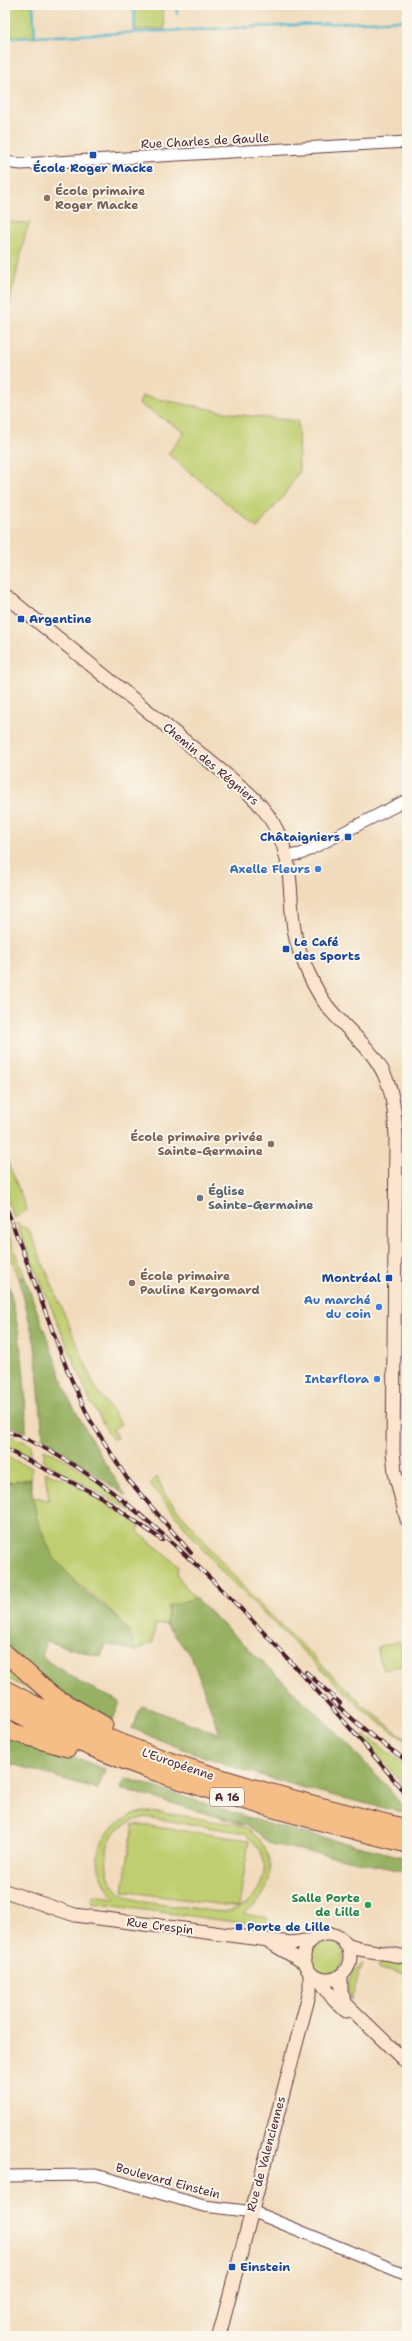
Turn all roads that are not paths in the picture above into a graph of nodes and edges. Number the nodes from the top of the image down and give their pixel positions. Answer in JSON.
{"nodes":[{"id":1,"x":407,"y":142,"type":"edge"},
{"id":2,"x":5,"y":162,"type":"edge"},
{"id":3,"x":5,"y":595,"type":"edge"},
{"id":4,"x":407,"y":800,"type":"edge"},
{"id":5,"x":286,"y":856,"type":"junction"},
{"id":6,"x":407,"y":1520,"type":"edge"},
{"id":7,"x":5,"y":1653,"type":"edge"},
{"id":8,"x":5,"y":1689,"type":"edge"},
{"id":9,"x":5,"y":1706,"type":"edge"},
{"id":10,"x":5,"y":1730,"type":"edge"},
{"id":11,"x":99,"y":1743,"type":"junction"},
{"id":12,"x":136,"y":1757,"type":"junction"},
{"id":13,"x":212,"y":1784,"type":"junction"},
{"id":14,"x":403,"y":1827,"type":"edge"},
{"id":15,"x":407,"y":1844,"type":"edge"},
{"id":16,"x":5,"y":1891,"type":"edge"},
{"id":17,"x":260,"y":1939,"type":"junction"},
{"id":18,"x":312,"y":1940,"type":"junction"},
{"id":19,"x":346,"y":1945,"type":"junction"},
{"id":20,"x":401,"y":1956,"type":"edge"},
{"id":21,"x":345,"y":1970,"type":"junction"},
{"id":22,"x":311,"y":1972,"type":"junction"},
{"id":23,"x":361,"y":2020,"type":"junction"},
{"id":24,"x":407,"y":2063,"type":"edge"},
{"id":25,"x":5,"y":2176,"type":"edge"},
{"id":26,"x":251,"y":2212,"type":"junction"},
{"id":27,"x":407,"y":2275,"type":"edge"},
{"id":28,"x":219,"y":2336,"type":"edge"}],
"edges":[{"from":1,"to":2,"type":"street","name":"Rue Charles de Gaulle"},
{"from":3,"to":5,"type":"main road","name":"Chemin des Régniers"},
{"from":4,"to":5,"type":"street"},
{"from":5,"to":6,"type":"main road","name":"Chemin des Régniers"},
{"from":7,"to":11,"type":"highway"},
{"from":8,"to":11,"type":"highway","name":"L'Européenne","number":"A 16"},
{"from":9,"to":11,"type":"highway","name":"L'Européenne","number":"A 16"},
{"from":10,"to":11,"type":"highway"},
{"from":11,"to":12,"type":"highway"},
{"from":11,"to":12,"type":"highway","name":"L'Européenne","number":"A 16"},
{"from":12,"to":13,"type":"highway"},
{"from":12,"to":13,"type":"highway","name":"L'Européenne","number":"A 16"},
{"from":13,"to":14,"type":"highway","name":"L'Européenne","number":"A 16"},
{"from":13,"to":15,"type":"highway","name":"L'Européenne","number":"A 16"},
{"from":16,"to":17,"type":"main road","name":"Rue Crespin"},
{"from":17,"to":18,"type":"main road","name":"Rue Crespin"},
{"from":17,"to":22,"type":"main road","name":"Rue Crespin"},
{"from":18,"to":19,"type":"main road"},
{"from":18,"to":22,"type":"main road"},
{"from":19,"to":20,"type":"main road"},
{"from":19,"to":21,"type":"main road"},
{"from":20,"to":21,"type":"main road"},
{"from":21,"to":22,"type":"main road"},
{"from":21,"to":23,"type":"main road"},
{"from":22,"to":23,"type":"main road"},
{"from":22,"to":26,"type":"main road","name":"Rue de Valenciennes"},
{"from":23,"to":24,"type":"main road"},
{"from":25,"to":26,"type":"street","name":"Boulevard Einstein"},
{"from":26,"to":27,"type":"street","name":"Boulevard Einstein"},
{"from":26,"to":28,"type":"main road","name":"Rue de Valenciennes"}]}
